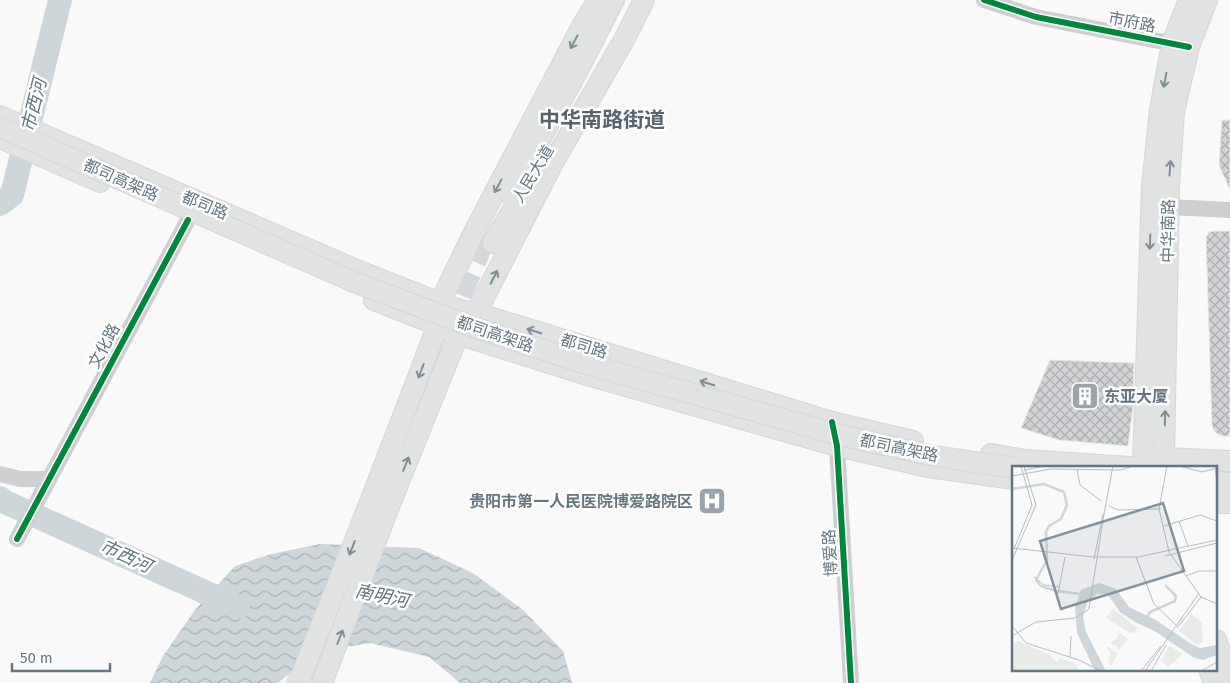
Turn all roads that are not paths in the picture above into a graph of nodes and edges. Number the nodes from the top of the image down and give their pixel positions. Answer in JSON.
{"nodes":[{"id":1,"x":598,"y":0,"type":"edge"},
{"id":2,"x":614,"y":0,"type":"edge"},
{"id":3,"x":630,"y":0,"type":"edge"},
{"id":4,"x":644,"y":0,"type":"edge"},
{"id":5,"x":984,"y":0,"type":"edge"},
{"id":6,"x":1189,"y":0,"type":"edge"},
{"id":7,"x":1207,"y":0,"type":"edge"},
{"id":8,"x":1180,"y":45,"type":"junction"},
{"id":9,"x":1,"y":120,"type":"edge"},
{"id":10,"x":0,"y":138,"type":"edge"},
{"id":11,"x":1169,"y":207,"type":"junction"},
{"id":12,"x":1230,"y":210,"type":"edge"},
{"id":13,"x":188,"y":220,"type":"junction"},
{"id":14,"x":440,"y":303,"type":"junction"},
{"id":15,"x":476,"y":313,"type":"junction"},
{"id":16,"x":438,"y":325,"type":"junction"},
{"id":17,"x":459,"y":333,"type":"junction"},
{"id":18,"x":832,"y":422,"type":"junction"},
{"id":19,"x":837,"y":446,"type":"junction"},
{"id":20,"x":1230,"y":461,"type":"edge"},
{"id":21,"x":1165,"y":462,"type":"edge"},
{"id":22,"x":1115,"y":466,"type":"edge"},
{"id":23,"x":1144,"y":466,"type":"edge"},
{"id":24,"x":1148,"y":466,"type":"edge"},
{"id":25,"x":1012,"y":468,"type":"edge"},
{"id":26,"x":0,"y":474,"type":"edge"},
{"id":27,"x":1012,"y":479,"type":"edge"},
{"id":28,"x":47,"y":482,"type":"junction"},
{"id":29,"x":379,"y":506,"type":"junction"},
{"id":30,"x":17,"y":539,"type":"dead end"},
{"id":31,"x":1218,"y":646,"type":"edge"},
{"id":32,"x":1209,"y":670,"type":"edge"},
{"id":33,"x":1230,"y":680,"type":"edge"},
{"id":34,"x":297,"y":683,"type":"edge"},
{"id":35,"x":322,"y":683,"type":"edge"},
{"id":36,"x":851,"y":683,"type":"edge"},
{"id":37,"x":1214,"y":683,"type":"edge"}],
"edges":[{"from":1,"to":14,"type":"main road","one_way":true},
{"from":2,"to":3,"type":"main road","name":"人民大道"},
{"from":15,"to":4,"type":"main road","one_way":true},
{"from":5,"to":8,"type":"street","name":"市府路"},
{"from":6,"to":8,"type":"main road","name":"中华南路"},
{"from":7,"to":8,"type":"main road","name":"中华南路"},
{"from":11,"to":8,"type":"main road","name":"中华南路","one_way":true},
{"from":8,"to":23,"type":"main road","name":"中华南路","one_way":true},
{"from":9,"to":14,"type":"main road","name":"都司路"},
{"from":9,"to":25,"type":"main road","name":"都司高架路","bridge":true},
{"from":10,"to":13,"type":"main road","name":"都司路"},
{"from":11,"to":12,"type":"street"},
{"from":21,"to":11,"type":"main road","name":"中华南路","one_way":true},
{"from":13,"to":16,"type":"main road","name":"都司路"},
{"from":13,"to":28,"type":"street","name":"文化路"},
{"from":14,"to":15,"type":"main road","name":"都司路"},
{"from":14,"to":16,"type":"main road"},
{"from":15,"to":17,"type":"main road"},
{"from":18,"to":15,"type":"main road","name":"都司路","one_way":true},
{"from":16,"to":17,"type":"main road","name":"都司路"},
{"from":16,"to":29,"type":"main road","one_way":true},
{"from":17,"to":19,"type":"main road","name":"都司路"},
{"from":29,"to":17,"type":"main road","one_way":true},
{"from":18,"to":19,"type":"street","name":"博爱路"},
{"from":18,"to":22,"type":"main road","name":"都司路"},
{"from":19,"to":27,"type":"main road","name":"都司路"},
{"from":19,"to":36,"type":"street","name":"博爱路"},
{"from":20,"to":21,"type":"main road"},
{"from":21,"to":24,"type":"main road"},
{"from":26,"to":28,"type":"street"},
{"from":28,"to":30,"type":"street","name":"文化路"},
{"from":29,"to":34,"type":"main road","one_way":true},
{"from":35,"to":29,"type":"main road","one_way":true},
{"from":31,"to":33,"type":"main road"},
{"from":32,"to":37,"type":"main road"}]}
